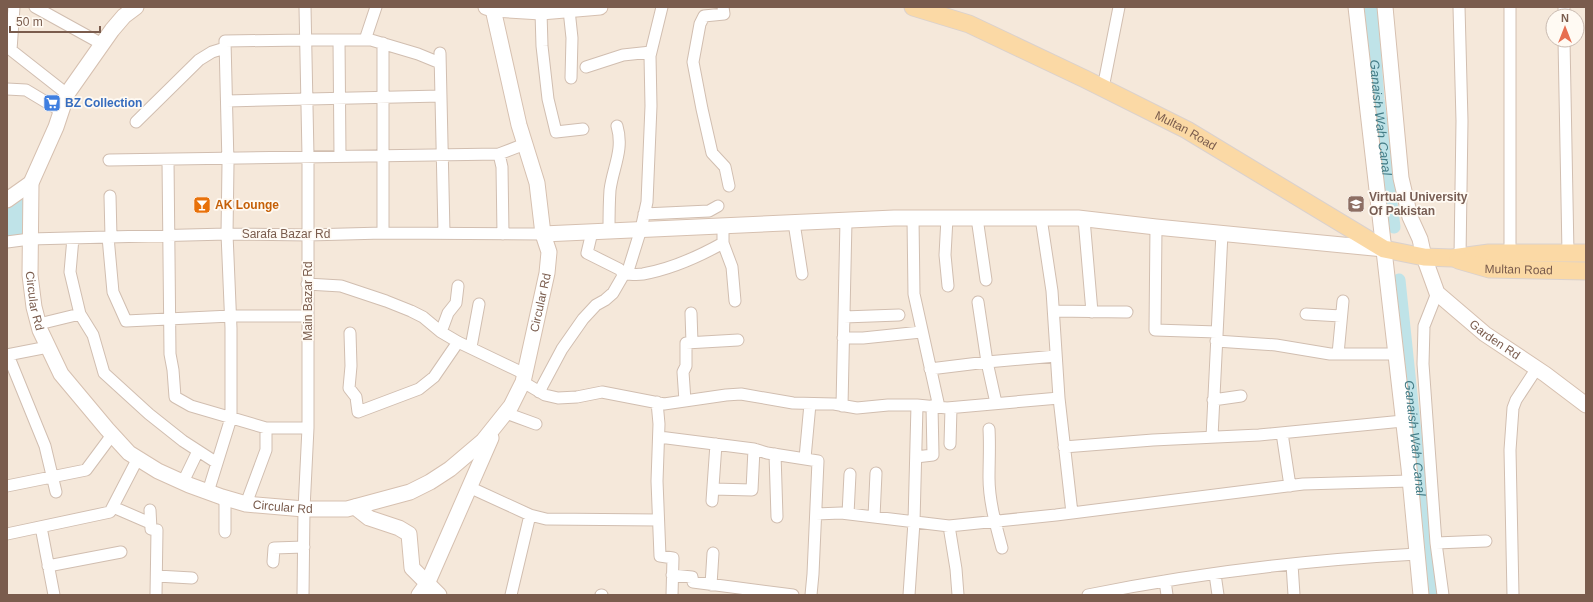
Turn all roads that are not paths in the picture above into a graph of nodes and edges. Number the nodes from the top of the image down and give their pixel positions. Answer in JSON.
{"nodes":[{"id":1,"x":14,"y":7,"type":"edge"},
{"id":2,"x":35,"y":7,"type":"edge"},
{"id":3,"x":136,"y":7,"type":"edge"},
{"id":4,"x":304,"y":7,"type":"edge"},
{"id":5,"x":376,"y":7,"type":"edge"},
{"id":6,"x":600,"y":7,"type":"edge"},
{"id":7,"x":662,"y":7,"type":"edge"},
{"id":8,"x":723,"y":7,"type":"edge"},
{"id":9,"x":913,"y":7,"type":"edge"},
{"id":10,"x":1119,"y":7,"type":"edge"},
{"id":11,"x":1356,"y":7,"type":"edge"},
{"id":12,"x":1385,"y":7,"type":"edge"},
{"id":13,"x":1459,"y":7,"type":"edge"},
{"id":14,"x":1510,"y":7,"type":"edge"},
{"id":15,"x":490,"y":8,"type":"edge"},
{"id":16,"x":569,"y":10,"type":"junction"},
{"id":17,"x":541,"y":12,"type":"junction"},
{"id":18,"x":305,"y":40,"type":"junction"},
{"id":19,"x":339,"y":40,"type":"junction"},
{"id":20,"x":365,"y":40,"type":"junction"},
{"id":21,"x":383,"y":43,"type":"junction"},
{"id":22,"x":102,"y":44,"type":"junction"},
{"id":23,"x":225,"y":48,"type":"junction"},
{"id":24,"x":1564,"y":48,"type":"edge"},
{"id":25,"x":651,"y":52,"type":"junction"},
{"id":26,"x":586,"y":67,"type":"dead end"},
{"id":27,"x":571,"y":78,"type":"dead end"},
{"id":28,"x":1102,"y":88,"type":"junction"},
{"id":29,"x":7,"y":89,"type":"edge"},
{"id":30,"x":67,"y":94,"type":"junction"},
{"id":31,"x":441,"y":96,"type":"junction"},
{"id":32,"x":382,"y":97,"type":"junction"},
{"id":33,"x":340,"y":98,"type":"junction"},
{"id":34,"x":307,"y":99,"type":"junction"},
{"id":35,"x":227,"y":101,"type":"junction"},
{"id":36,"x":61,"y":111,"type":"junction"},
{"id":37,"x":136,"y":122,"type":"dead end"},
{"id":38,"x":617,"y":126,"type":"dead end"},
{"id":39,"x":583,"y":129,"type":"dead end"},
{"id":40,"x":525,"y":144,"type":"junction"},
{"id":41,"x":442,"y":154,"type":"junction"},
{"id":42,"x":499,"y":154,"type":"junction"},
{"id":43,"x":308,"y":156,"type":"junction"},
{"id":44,"x":340,"y":156,"type":"junction"},
{"id":45,"x":384,"y":156,"type":"junction"},
{"id":46,"x":228,"y":158,"type":"junction"},
{"id":47,"x":110,"y":160,"type":"dead end"},
{"id":48,"x":168,"y":160,"type":"junction"},
{"id":49,"x":31,"y":183,"type":"junction"},
{"id":50,"x":729,"y":186,"type":"dead end"},
{"id":51,"x":110,"y":196,"type":"dead end"},
{"id":52,"x":7,"y":200,"type":"edge"},
{"id":53,"x":718,"y":206,"type":"dead end"},
{"id":54,"x":644,"y":214,"type":"junction"},
{"id":55,"x":912,"y":218,"type":"junction"},
{"id":56,"x":947,"y":218,"type":"junction"},
{"id":57,"x":977,"y":218,"type":"junction"},
{"id":58,"x":1041,"y":218,"type":"junction"},
{"id":59,"x":1084,"y":219,"type":"junction"},
{"id":60,"x":846,"y":221,"type":"junction"},
{"id":61,"x":794,"y":223,"type":"junction"},
{"id":62,"x":723,"y":226,"type":"junction"},
{"id":63,"x":1156,"y":227,"type":"junction"},
{"id":64,"x":640,"y":229,"type":"junction"},
{"id":65,"x":609,"y":231,"type":"junction"},
{"id":66,"x":592,"y":232,"type":"junction"},
{"id":67,"x":383,"y":233,"type":"junction"},
{"id":68,"x":444,"y":233,"type":"junction"},
{"id":69,"x":1222,"y":233,"type":"junction"},
{"id":70,"x":227,"y":234,"type":"junction"},
{"id":71,"x":308,"y":234,"type":"junction"},
{"id":72,"x":502,"y":234,"type":"junction"},
{"id":73,"x":543,"y":234,"type":"junction"},
{"id":74,"x":168,"y":236,"type":"junction"},
{"id":75,"x":110,"y":237,"type":"junction"},
{"id":76,"x":73,"y":238,"type":"junction"},
{"id":77,"x":30,"y":239,"type":"junction"},
{"id":78,"x":7,"y":242,"type":"edge"},
{"id":79,"x":723,"y":243,"type":"junction"},
{"id":80,"x":1384,"y":249,"type":"junction"},
{"id":81,"x":1510,"y":253,"type":"junction"},
{"id":82,"x":1568,"y":253,"type":"junction"},
{"id":83,"x":1586,"y":253,"type":"edge"},
{"id":84,"x":1424,"y":257,"type":"junction"},
{"id":85,"x":1456,"y":258,"type":"junction"},
{"id":86,"x":1586,"y":271,"type":"edge"},
{"id":87,"x":625,"y":274,"type":"junction"},
{"id":88,"x":802,"y":274,"type":"dead end"},
{"id":89,"x":986,"y":280,"type":"dead end"},
{"id":90,"x":307,"y":284,"type":"junction"},
{"id":91,"x":458,"y":286,"type":"dead end"},
{"id":92,"x":948,"y":286,"type":"dead end"},
{"id":93,"x":1437,"y":293,"type":"junction"},
{"id":94,"x":735,"y":301,"type":"dead end"},
{"id":95,"x":1343,"y":301,"type":"dead end"},
{"id":96,"x":978,"y":302,"type":"dead end"},
{"id":97,"x":479,"y":304,"type":"dead end"},
{"id":98,"x":1054,"y":311,"type":"junction"},
{"id":99,"x":1092,"y":312,"type":"junction"},
{"id":100,"x":1127,"y":312,"type":"dead end"},
{"id":101,"x":691,"y":313,"type":"dead end"},
{"id":102,"x":80,"y":314,"type":"junction"},
{"id":103,"x":1306,"y":314,"type":"dead end"},
{"id":104,"x":899,"y":315,"type":"dead end"},
{"id":105,"x":231,"y":316,"type":"junction"},
{"id":106,"x":308,"y":316,"type":"junction"},
{"id":107,"x":1341,"y":316,"type":"junction"},
{"id":108,"x":844,"y":317,"type":"junction"},
{"id":109,"x":169,"y":319,"type":"junction"},
{"id":110,"x":39,"y":324,"type":"junction"},
{"id":111,"x":441,"y":332,"type":"junction"},
{"id":112,"x":921,"y":332,"type":"junction"},
{"id":113,"x":350,"y":333,"type":"dead end"},
{"id":114,"x":1216,"y":336,"type":"junction"},
{"id":115,"x":843,"y":338,"type":"junction"},
{"id":116,"x":738,"y":340,"type":"dead end"},
{"id":117,"x":458,"y":342,"type":"junction"},
{"id":118,"x":692,"y":343,"type":"junction"},
{"id":119,"x":48,"y":347,"type":"junction"},
{"id":120,"x":471,"y":347,"type":"junction"},
{"id":121,"x":1338,"y":354,"type":"junction"},
{"id":122,"x":1395,"y":354,"type":"junction"},
{"id":123,"x":8,"y":355,"type":"edge"},
{"id":124,"x":1056,"y":356,"type":"junction"},
{"id":125,"x":987,"y":362,"type":"junction"},
{"id":126,"x":1537,"y":368,"type":"junction"},
{"id":127,"x":930,"y":369,"type":"junction"},
{"id":128,"x":524,"y":378,"type":"junction"},
{"id":129,"x":539,"y":392,"type":"junction"},
{"id":130,"x":1241,"y":396,"type":"dead end"},
{"id":131,"x":1059,"y":398,"type":"junction"},
{"id":132,"x":1213,"y":400,"type":"junction"},
{"id":133,"x":685,"y":401,"type":"junction"},
{"id":134,"x":657,"y":402,"type":"junction"},
{"id":135,"x":996,"y":403,"type":"junction"},
{"id":136,"x":810,"y":404,"type":"junction"},
{"id":137,"x":917,"y":405,"type":"junction"},
{"id":138,"x":1586,"y":405,"type":"edge"},
{"id":139,"x":842,"y":406,"type":"junction"},
{"id":140,"x":936,"y":407,"type":"junction"},
{"id":141,"x":951,"y":408,"type":"junction"},
{"id":142,"x":506,"y":413,"type":"junction"},
{"id":143,"x":231,"y":418,"type":"junction"},
{"id":144,"x":1403,"y":421,"type":"junction"},
{"id":145,"x":536,"y":424,"type":"dead end"},
{"id":146,"x":496,"y":426,"type":"junction"},
{"id":147,"x":266,"y":428,"type":"junction"},
{"id":148,"x":308,"y":428,"type":"junction"},
{"id":149,"x":989,"y":429,"type":"dead end"},
{"id":150,"x":1282,"y":433,"type":"junction"},
{"id":151,"x":112,"y":435,"type":"junction"},
{"id":152,"x":1212,"y":437,"type":"junction"},
{"id":153,"x":658,"y":438,"type":"junction"},
{"id":154,"x":716,"y":444,"type":"junction"},
{"id":155,"x":950,"y":444,"type":"dead end"},
{"id":156,"x":1064,"y":446,"type":"junction"},
{"id":157,"x":754,"y":449,"type":"junction"},
{"id":158,"x":198,"y":451,"type":"junction"},
{"id":159,"x":775,"y":454,"type":"junction"},
{"id":160,"x":916,"y":457,"type":"junction"},
{"id":161,"x":138,"y":458,"type":"junction"},
{"id":162,"x":805,"y":458,"type":"junction"},
{"id":163,"x":217,"y":463,"type":"junction"},
{"id":164,"x":876,"y":473,"type":"dead end"},
{"id":165,"x":850,"y":474,"type":"dead end"},
{"id":166,"x":52,"y":477,"type":"junction"},
{"id":167,"x":1410,"y":481,"type":"junction"},
{"id":168,"x":183,"y":482,"type":"junction"},
{"id":169,"x":7,"y":486,"type":"edge"},
{"id":170,"x":1290,"y":486,"type":"junction"},
{"id":171,"x":469,"y":487,"type":"junction"},
{"id":172,"x":713,"y":489,"type":"junction"},
{"id":173,"x":56,"y":492,"type":"dead end"},
{"id":174,"x":208,"y":492,"type":"junction"},
{"id":175,"x":226,"y":498,"type":"junction"},
{"id":176,"x":712,"y":502,"type":"dead end"},
{"id":177,"x":246,"y":504,"type":"junction"},
{"id":178,"x":113,"y":507,"type":"junction"},
{"id":179,"x":355,"y":507,"type":"junction"},
{"id":180,"x":304,"y":509,"type":"junction"},
{"id":181,"x":150,"y":510,"type":"dead end"},
{"id":182,"x":1072,"y":513,"type":"junction"},
{"id":183,"x":816,"y":514,"type":"junction"},
{"id":184,"x":848,"y":514,"type":"junction"},
{"id":185,"x":530,"y":515,"type":"junction"},
{"id":186,"x":777,"y":517,"type":"dead end"},
{"id":187,"x":874,"y":517,"type":"junction"},
{"id":188,"x":658,"y":520,"type":"junction"},
{"id":189,"x":914,"y":522,"type":"junction"},
{"id":190,"x":995,"y":522,"type":"junction"},
{"id":191,"x":150,"y":523,"type":"junction"},
{"id":192,"x":949,"y":526,"type":"junction"},
{"id":193,"x":40,"y":527,"type":"junction"},
{"id":194,"x":225,"y":532,"type":"dead end"},
{"id":195,"x":7,"y":534,"type":"edge"},
{"id":196,"x":1486,"y":541,"type":"dead end"},
{"id":197,"x":1436,"y":543,"type":"junction"},
{"id":198,"x":304,"y":547,"type":"junction"},
{"id":199,"x":1002,"y":548,"type":"dead end"},
{"id":200,"x":121,"y":552,"type":"dead end"},
{"id":201,"x":713,"y":553,"type":"dead end"},
{"id":202,"x":1417,"y":554,"type":"junction"},
{"id":203,"x":273,"y":562,"type":"dead end"},
{"id":204,"x":1292,"y":564,"type":"junction"},
{"id":205,"x":48,"y":566,"type":"junction"},
{"id":206,"x":1215,"y":574,"type":"junction"},
{"id":207,"x":672,"y":575,"type":"junction"},
{"id":208,"x":157,"y":576,"type":"junction"},
{"id":209,"x":192,"y":578,"type":"dead end"},
{"id":210,"x":1165,"y":581,"type":"junction"},
{"id":211,"x":711,"y":584,"type":"junction"},
{"id":212,"x":423,"y":589,"type":"edge"},
{"id":213,"x":1129,"y":591,"type":"edge"},
{"id":214,"x":54,"y":595,"type":"edge"},
{"id":215,"x":156,"y":595,"type":"edge"},
{"id":216,"x":303,"y":595,"type":"edge"},
{"id":217,"x":439,"y":595,"type":"edge"},
{"id":218,"x":511,"y":595,"type":"edge"},
{"id":219,"x":672,"y":595,"type":"edge"},
{"id":220,"x":793,"y":595,"type":"edge"},
{"id":221,"x":811,"y":595,"type":"edge"},
{"id":222,"x":909,"y":595,"type":"edge"},
{"id":223,"x":958,"y":595,"type":"edge"},
{"id":224,"x":1088,"y":595,"type":"edge"},
{"id":225,"x":1167,"y":595,"type":"edge"},
{"id":226,"x":1218,"y":595,"type":"edge"},
{"id":227,"x":1294,"y":595,"type":"edge"},
{"id":228,"x":1421,"y":595,"type":"edge"},
{"id":229,"x":1442,"y":595,"type":"edge"},
{"id":230,"x":1513,"y":595,"type":"edge"}],
"edges":[{"from":1,"to":30,"type":"street"},
{"from":2,"to":22,"type":"street"},
{"from":3,"to":22,"type":"street","name":"Circular Rd"},
{"from":4,"to":18,"type":"street","name":"Main Bazar Rd"},
{"from":5,"to":20,"type":"street"},
{"from":6,"to":16,"type":"street","name":"Circular Rd"},
{"from":7,"to":25,"type":"street"},
{"from":8,"to":50,"type":"street"},
{"from":9,"to":28,"type":"main road","name":"Multan Road"},
{"from":10,"to":28,"type":"street"},
{"from":11,"to":80,"type":"street"},
{"from":12,"to":84,"type":"street","name":"Garden Rd"},
{"from":13,"to":85,"type":"street"},
{"from":14,"to":81,"type":"street"},
{"from":15,"to":17,"type":"street","name":"Circular Rd"},
{"from":15,"to":40,"type":"street","name":"Circular Rd"},
{"from":16,"to":17,"type":"street","name":"Circular Rd"},
{"from":16,"to":27,"type":"street"},
{"from":17,"to":39,"type":"street"},
{"from":18,"to":19,"type":"street"},
{"from":18,"to":23,"type":"street"},
{"from":18,"to":34,"type":"street","name":"Main Bazar Rd"},
{"from":19,"to":20,"type":"street"},
{"from":19,"to":33,"type":"street"},
{"from":20,"to":21,"type":"street"},
{"from":21,"to":31,"type":"street"},
{"from":21,"to":32,"type":"street"},
{"from":22,"to":30,"type":"street","name":"Circular Rd"},
{"from":23,"to":35,"type":"street"},
{"from":23,"to":37,"type":"street"},
{"from":24,"to":82,"type":"street"},
{"from":25,"to":26,"type":"street"},
{"from":25,"to":54,"type":"street"},
{"from":28,"to":80,"type":"main road","name":"Multan Road"},
{"from":29,"to":36,"type":"street"},
{"from":30,"to":36,"type":"street","name":"Circular Rd"},
{"from":31,"to":32,"type":"street"},
{"from":31,"to":41,"type":"street"},
{"from":32,"to":33,"type":"street"},
{"from":32,"to":45,"type":"street"},
{"from":33,"to":34,"type":"street"},
{"from":33,"to":44,"type":"street"},
{"from":34,"to":35,"type":"street"},
{"from":34,"to":43,"type":"street","name":"Main Bazar Rd"},
{"from":35,"to":46,"type":"street"},
{"from":36,"to":49,"type":"street","name":"Circular Rd"},
{"from":38,"to":65,"type":"street"},
{"from":40,"to":42,"type":"street"},
{"from":40,"to":73,"type":"street","name":"Circular Rd"},
{"from":41,"to":42,"type":"street"},
{"from":41,"to":45,"type":"street"},
{"from":41,"to":68,"type":"street"},
{"from":42,"to":72,"type":"street"},
{"from":43,"to":44,"type":"street"},
{"from":43,"to":46,"type":"street"},
{"from":43,"to":71,"type":"street","name":"Main Bazar Rd"},
{"from":44,"to":45,"type":"street"},
{"from":45,"to":67,"type":"street"},
{"from":46,"to":48,"type":"street"},
{"from":46,"to":70,"type":"street"},
{"from":47,"to":48,"type":"street"},
{"from":48,"to":74,"type":"street"},
{"from":49,"to":52,"type":"street"},
{"from":49,"to":77,"type":"street","name":"Circular Rd"},
{"from":51,"to":75,"type":"street"},
{"from":53,"to":54,"type":"street"},
{"from":54,"to":64,"type":"street"},
{"from":55,"to":56,"type":"street"},
{"from":55,"to":60,"type":"street"},
{"from":55,"to":112,"type":"street"},
{"from":56,"to":57,"type":"street"},
{"from":56,"to":92,"type":"street"},
{"from":57,"to":58,"type":"street"},
{"from":57,"to":89,"type":"street"},
{"from":58,"to":59,"type":"street"},
{"from":58,"to":98,"type":"street"},
{"from":59,"to":63,"type":"street"},
{"from":59,"to":99,"type":"street"},
{"from":60,"to":61,"type":"street"},
{"from":60,"to":108,"type":"street"},
{"from":61,"to":62,"type":"street"},
{"from":61,"to":88,"type":"street"},
{"from":62,"to":64,"type":"street"},
{"from":62,"to":79,"type":"street"},
{"from":63,"to":69,"type":"street"},
{"from":63,"to":114,"type":"street"},
{"from":64,"to":65,"type":"street"},
{"from":64,"to":87,"type":"street"},
{"from":65,"to":66,"type":"street"},
{"from":66,"to":73,"type":"street"},
{"from":66,"to":87,"type":"street"},
{"from":67,"to":68,"type":"street","name":"Sarafa Bazar Rd"},
{"from":67,"to":71,"type":"street","name":"Sarafa Bazar Rd"},
{"from":68,"to":72,"type":"street","name":"Sarafa Bazar Rd"},
{"from":69,"to":80,"type":"street"},
{"from":69,"to":114,"type":"street"},
{"from":70,"to":71,"type":"street","name":"Sarafa Bazar Rd"},
{"from":70,"to":74,"type":"street","name":"Sarafa Bazar Rd"},
{"from":70,"to":105,"type":"street"},
{"from":71,"to":90,"type":"street","name":"Main Bazar Rd"},
{"from":72,"to":73,"type":"street","name":"Sarafa Bazar Rd"},
{"from":73,"to":128,"type":"street","name":"Circular Rd"},
{"from":74,"to":75,"type":"street","name":"Sarafa Bazar Rd"},
{"from":74,"to":109,"type":"street"},
{"from":75,"to":76,"type":"street","name":"Sarafa Bazar Rd"},
{"from":75,"to":109,"type":"street"},
{"from":76,"to":77,"type":"street","name":"Sarafa Bazar Rd"},
{"from":76,"to":102,"type":"street"},
{"from":77,"to":78,"type":"street","name":"Sarafa Bazar Rd"},
{"from":77,"to":110,"type":"street","name":"Circular Rd"},
{"from":79,"to":87,"type":"street"},
{"from":79,"to":94,"type":"street"},
{"from":80,"to":84,"type":"main road","name":"Multan Road"},
{"from":80,"to":122,"type":"street"},
{"from":81,"to":82,"type":"main road","name":"Multan Road"},
{"from":81,"to":85,"type":"main road","name":"Multan Road"},
{"from":82,"to":83,"type":"main road","name":"Multan Road"},
{"from":84,"to":85,"type":"main road","name":"Multan Road"},
{"from":84,"to":93,"type":"street","name":"Garden Rd"},
{"from":85,"to":86,"type":"main road","name":"Multan Road"},
{"from":87,"to":129,"type":"street"},
{"from":90,"to":106,"type":"street","name":"Main Bazar Rd"},
{"from":90,"to":111,"type":"street"},
{"from":91,"to":111,"type":"street"},
{"from":93,"to":126,"type":"street","name":"Garden Rd"},
{"from":93,"to":197,"type":"street"},
{"from":95,"to":107,"type":"street"},
{"from":96,"to":125,"type":"street"},
{"from":97,"to":120,"type":"street"},
{"from":98,"to":99,"type":"street"},
{"from":98,"to":124,"type":"street"},
{"from":99,"to":100,"type":"street"},
{"from":101,"to":118,"type":"street"},
{"from":102,"to":110,"type":"street"},
{"from":102,"to":158,"type":"street"},
{"from":103,"to":107,"type":"street"},
{"from":104,"to":108,"type":"street"},
{"from":105,"to":106,"type":"street"},
{"from":105,"to":109,"type":"street"},
{"from":105,"to":143,"type":"street"},
{"from":106,"to":148,"type":"street","name":"Main Bazar Rd"},
{"from":107,"to":121,"type":"street"},
{"from":108,"to":115,"type":"street"},
{"from":109,"to":143,"type":"street"},
{"from":110,"to":119,"type":"street","name":"Circular Rd"},
{"from":111,"to":117,"type":"street"},
{"from":112,"to":115,"type":"street"},
{"from":112,"to":127,"type":"street"},
{"from":113,"to":117,"type":"street"},
{"from":114,"to":121,"type":"street"},
{"from":114,"to":132,"type":"street"},
{"from":115,"to":139,"type":"street"},
{"from":116,"to":118,"type":"street"},
{"from":117,"to":120,"type":"street"},
{"from":118,"to":133,"type":"street"},
{"from":119,"to":123,"type":"street"},
{"from":119,"to":151,"type":"street","name":"Circular Rd"},
{"from":120,"to":128,"type":"street"},
{"from":121,"to":122,"type":"street"},
{"from":122,"to":144,"type":"street"},
{"from":123,"to":166,"type":"street"},
{"from":124,"to":125,"type":"street"},
{"from":124,"to":131,"type":"street"},
{"from":125,"to":127,"type":"street"},
{"from":125,"to":135,"type":"street"},
{"from":126,"to":138,"type":"street","name":"Garden Rd"},
{"from":126,"to":230,"type":"street"},
{"from":127,"to":140,"type":"street"},
{"from":128,"to":129,"type":"street"},
{"from":128,"to":142,"type":"street","name":"Circular Rd"},
{"from":129,"to":134,"type":"street"},
{"from":130,"to":132,"type":"street"},
{"from":131,"to":135,"type":"street"},
{"from":131,"to":156,"type":"street"},
{"from":132,"to":152,"type":"street"},
{"from":133,"to":134,"type":"street"},
{"from":133,"to":136,"type":"street"},
{"from":134,"to":153,"type":"street"},
{"from":135,"to":141,"type":"street"},
{"from":136,"to":139,"type":"street"},
{"from":136,"to":162,"type":"street"},
{"from":137,"to":139,"type":"street"},
{"from":137,"to":140,"type":"street"},
{"from":137,"to":160,"type":"street"},
{"from":140,"to":141,"type":"street"},
{"from":140,"to":160,"type":"street"},
{"from":141,"to":155,"type":"street"},
{"from":142,"to":145,"type":"street"},
{"from":142,"to":146,"type":"street","name":"Circular Rd"},
{"from":143,"to":147,"type":"street"},
{"from":143,"to":163,"type":"street"},
{"from":144,"to":150,"type":"street"},
{"from":144,"to":167,"type":"street"},
{"from":146,"to":171,"type":"street"},
{"from":146,"to":179,"type":"street","name":"Circular Rd"},
{"from":147,"to":148,"type":"street"},
{"from":147,"to":177,"type":"street"},
{"from":148,"to":180,"type":"street","name":"Main Bazar Rd"},
{"from":149,"to":190,"type":"street"},
{"from":150,"to":152,"type":"street"},
{"from":150,"to":170,"type":"street"},
{"from":151,"to":161,"type":"street","name":"Circular Rd"},
{"from":151,"to":166,"type":"street"},
{"from":152,"to":156,"type":"street"},
{"from":153,"to":154,"type":"street"},
{"from":153,"to":188,"type":"street"},
{"from":154,"to":157,"type":"street"},
{"from":154,"to":172,"type":"street"},
{"from":156,"to":182,"type":"street"},
{"from":157,"to":159,"type":"street"},
{"from":157,"to":172,"type":"street"},
{"from":158,"to":163,"type":"street"},
{"from":158,"to":168,"type":"street"},
{"from":159,"to":162,"type":"street"},
{"from":159,"to":186,"type":"street"},
{"from":160,"to":189,"type":"street"},
{"from":161,"to":168,"type":"street","name":"Circular Rd"},
{"from":161,"to":178,"type":"street"},
{"from":162,"to":183,"type":"street"},
{"from":163,"to":174,"type":"street"},
{"from":164,"to":187,"type":"street"},
{"from":165,"to":184,"type":"street"},
{"from":166,"to":169,"type":"street"},
{"from":166,"to":173,"type":"street"},
{"from":167,"to":170,"type":"street"},
{"from":167,"to":202,"type":"street"},
{"from":168,"to":174,"type":"street","name":"Circular Rd"},
{"from":170,"to":182,"type":"street"},
{"from":171,"to":185,"type":"street"},
{"from":171,"to":212,"type":"street"},
{"from":172,"to":176,"type":"street"},
{"from":174,"to":175,"type":"street","name":"Circular Rd"},
{"from":175,"to":177,"type":"street","name":"Circular Rd"},
{"from":175,"to":194,"type":"street"},
{"from":177,"to":180,"type":"street","name":"Circular Rd"},
{"from":178,"to":191,"type":"street"},
{"from":178,"to":193,"type":"street"},
{"from":179,"to":180,"type":"street","name":"Circular Rd"},
{"from":179,"to":212,"type":"street"},
{"from":180,"to":198,"type":"street","name":"Main Bazar Rd"},
{"from":181,"to":191,"type":"street"},
{"from":182,"to":190,"type":"street"},
{"from":183,"to":184,"type":"street"},
{"from":183,"to":221,"type":"street"},
{"from":184,"to":187,"type":"street"},
{"from":185,"to":188,"type":"street"},
{"from":185,"to":218,"type":"street"},
{"from":187,"to":189,"type":"street"},
{"from":188,"to":207,"type":"street"},
{"from":189,"to":192,"type":"street"},
{"from":189,"to":222,"type":"street"},
{"from":190,"to":192,"type":"street"},
{"from":190,"to":199,"type":"street"},
{"from":191,"to":208,"type":"street"},
{"from":192,"to":223,"type":"street"},
{"from":193,"to":195,"type":"street"},
{"from":193,"to":205,"type":"street"},
{"from":196,"to":197,"type":"street"},
{"from":197,"to":229,"type":"street"},
{"from":198,"to":203,"type":"street"},
{"from":198,"to":216,"type":"street","name":"Main Bazar Rd"},
{"from":200,"to":205,"type":"street"},
{"from":201,"to":211,"type":"street"},
{"from":202,"to":204,"type":"street"},
{"from":202,"to":228,"type":"street"},
{"from":204,"to":206,"type":"street"},
{"from":204,"to":227,"type":"street"},
{"from":205,"to":214,"type":"street"},
{"from":206,"to":210,"type":"street"},
{"from":206,"to":226,"type":"street"},
{"from":207,"to":211,"type":"street"},
{"from":207,"to":219,"type":"street"},
{"from":208,"to":209,"type":"street"},
{"from":208,"to":215,"type":"street"},
{"from":210,"to":213,"type":"street"},
{"from":210,"to":225,"type":"street"},
{"from":211,"to":220,"type":"street"},
{"from":212,"to":217,"type":"street"},
{"from":213,"to":224,"type":"street"}]}
